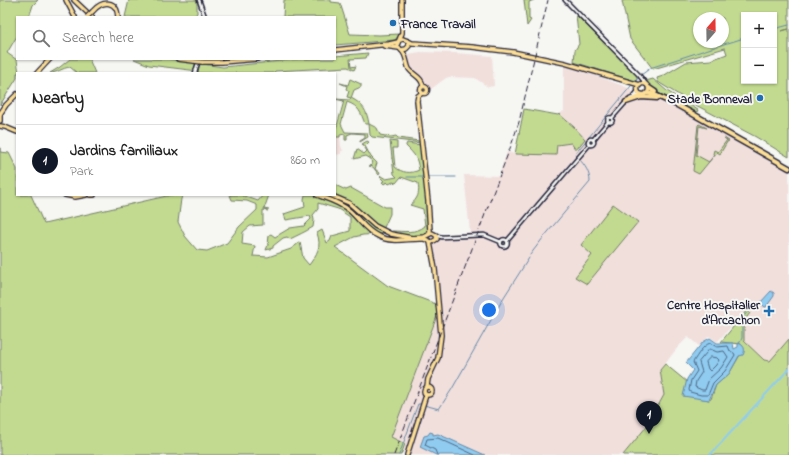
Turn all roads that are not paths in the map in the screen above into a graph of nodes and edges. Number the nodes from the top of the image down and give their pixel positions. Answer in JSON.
{"nodes":[{"id":1,"x":66,"y":0,"type":"edge"},
{"id":2,"x":74,"y":0,"type":"edge"},
{"id":3,"x":199,"y":0,"type":"edge"},
{"id":4,"x":402,"y":0,"type":"edge"},
{"id":5,"x":564,"y":0,"type":"edge"},
{"id":6,"x":74,"y":16,"type":"edge"},
{"id":7,"x":89,"y":16,"type":"edge"},
{"id":8,"x":91,"y":16,"type":"edge"},
{"id":9,"x":117,"y":16,"type":"edge"},
{"id":10,"x":205,"y":16,"type":"edge"},
{"id":11,"x":402,"y":33,"type":"junction"},
{"id":12,"x":399,"y":41,"type":"junction"},
{"id":13,"x":407,"y":41,"type":"junction"},
{"id":14,"x":426,"y":44,"type":"junction"},
{"id":15,"x":375,"y":46,"type":"junction"},
{"id":16,"x":400,"y":49,"type":"junction"},
{"id":17,"x":407,"y":49,"type":"junction"},
{"id":18,"x":336,"y":50,"type":"edge"},
{"id":19,"x":405,"y":54,"type":"junction"},
{"id":20,"x":49,"y":60,"type":"edge"},
{"id":21,"x":186,"y":60,"type":"edge"},
{"id":22,"x":201,"y":60,"type":"edge"},
{"id":23,"x":245,"y":60,"type":"edge"},
{"id":24,"x":38,"y":72,"type":"edge"},
{"id":25,"x":195,"y":72,"type":"edge"},
{"id":26,"x":612,"y":77,"type":"junction"},
{"id":27,"x":642,"y":79,"type":"junction"},
{"id":28,"x":640,"y":85,"type":"junction"},
{"id":29,"x":647,"y":86,"type":"junction"},
{"id":30,"x":638,"y":90,"type":"junction"},
{"id":31,"x":645,"y":93,"type":"junction"},
{"id":32,"x":16,"y":95,"type":"edge"},
{"id":33,"x":632,"y":98,"type":"junction"},
{"id":34,"x":626,"y":102,"type":"junction"},
{"id":35,"x":6,"y":105,"type":"junction"},
{"id":36,"x":0,"y":109,"type":"edge"},
{"id":37,"x":0,"y":114,"type":"edge"},
{"id":38,"x":696,"y":115,"type":"junction"},
{"id":39,"x":0,"y":121,"type":"edge"},
{"id":40,"x":0,"y":126,"type":"edge"},
{"id":41,"x":5,"y":127,"type":"junction"},
{"id":42,"x":16,"y":132,"type":"edge"},
{"id":43,"x":789,"y":166,"type":"edge"},
{"id":44,"x":70,"y":196,"type":"edge"},
{"id":45,"x":80,"y":196,"type":"edge"},
{"id":46,"x":319,"y":196,"type":"edge"},
{"id":47,"x":332,"y":196,"type":"edge"},
{"id":48,"x":428,"y":201,"type":"junction"},
{"id":49,"x":428,"y":234,"type":"junction"},
{"id":50,"x":436,"y":237,"type":"junction"},
{"id":51,"x":429,"y":241,"type":"junction"},
{"id":52,"x":507,"y":241,"type":"junction"},
{"id":53,"x":501,"y":242,"type":"junction"},
{"id":54,"x":435,"y":269,"type":"junction"},
{"id":55,"x":427,"y":386,"type":"junction"},
{"id":56,"x":426,"y":395,"type":"junction"},
{"id":57,"x":407,"y":455,"type":"edge"}],
"edges":[{"from":1,"to":6,"type":"main road"},
{"from":2,"to":7,"type":"main road"},
{"from":3,"to":10,"type":"street"},
{"from":4,"to":11,"type":"main road"},
{"from":5,"to":27,"type":"street"},
{"from":8,"to":9,"type":"main road","bridge":true},
{"from":11,"to":12,"type":"main road"},
{"from":11,"to":13,"type":"main road"},
{"from":12,"to":13,"type":"main road"},
{"from":12,"to":15,"type":"main road"},
{"from":12,"to":16,"type":"main road"},
{"from":13,"to":14,"type":"main road"},
{"from":13,"to":17,"type":"main road"},
{"from":14,"to":17,"type":"main road"},
{"from":14,"to":26,"type":"main road"},
{"from":15,"to":16,"type":"main road"},
{"from":15,"to":18,"type":"main road"},
{"from":16,"to":17,"type":"main road"},
{"from":16,"to":19,"type":"main road"},
{"from":17,"to":19,"type":"main road"},
{"from":19,"to":48,"type":"main road"},
{"from":20,"to":24,"type":"main road"},
{"from":21,"to":22,"type":"main road","bridge":true},
{"from":22,"to":23,"type":"main road"},
{"from":22,"to":25,"type":"street"},
{"from":26,"to":28,"type":"main road"},
{"from":26,"to":30,"type":"main road"},
{"from":27,"to":28,"type":"street"},
{"from":27,"to":29,"type":"street"},
{"from":28,"to":29,"type":"main road"},
{"from":28,"to":30,"type":"main road"},
{"from":29,"to":31,"type":"main road"},
{"from":29,"to":43,"type":"highway"},
{"from":30,"to":31,"type":"main road"},
{"from":30,"to":33,"type":"street"},
{"from":31,"to":33,"type":"street"},
{"from":31,"to":38,"type":"highway"},
{"from":32,"to":35,"type":"main road"},
{"from":33,"to":34,"type":"street"},
{"from":34,"to":38,"type":"highway"},
{"from":34,"to":52,"type":"street"},
{"from":35,"to":36,"type":"main road"},
{"from":35,"to":37,"type":"main road"},
{"from":37,"to":39,"type":"main road"},
{"from":38,"to":43,"type":"highway"},
{"from":39,"to":41,"type":"main road"},
{"from":40,"to":41,"type":"main road"},
{"from":41,"to":42,"type":"main road"},
{"from":44,"to":45,"type":"main road"},
{"from":46,"to":51,"type":"main road"},
{"from":47,"to":49,"type":"main road"},
{"from":48,"to":49,"type":"main road"},
{"from":48,"to":50,"type":"main road"},
{"from":49,"to":50,"type":"main road"},
{"from":49,"to":51,"type":"main road"},
{"from":50,"to":51,"type":"main road"},
{"from":50,"to":53,"type":"street"},
{"from":50,"to":54,"type":"main road"},
{"from":51,"to":54,"type":"main road"},
{"from":52,"to":53,"type":"street"},
{"from":52,"to":53,"type":"street"},
{"from":54,"to":55,"type":"main road"},
{"from":55,"to":56,"type":"main road"},
{"from":55,"to":56,"type":"main road"},
{"from":56,"to":57,"type":"main road"}]}
